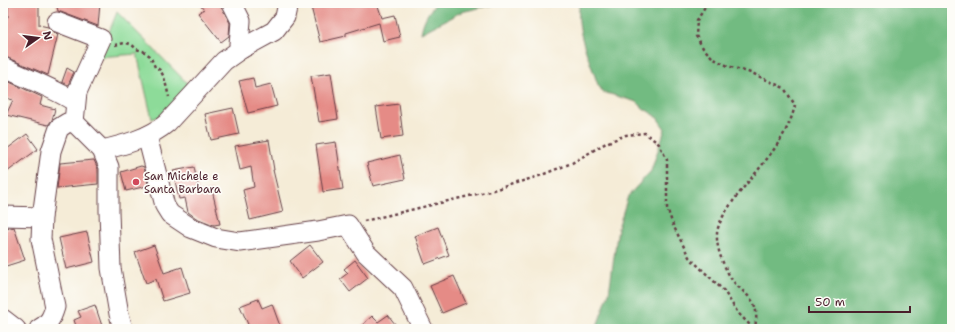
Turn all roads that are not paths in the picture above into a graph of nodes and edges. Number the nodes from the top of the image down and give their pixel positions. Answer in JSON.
{"nodes":[{"id":1,"x":232,"y":3,"type":"edge"},
{"id":2,"x":288,"y":3,"type":"edge"},
{"id":3,"x":57,"y":22,"type":"dead end"},
{"id":4,"x":241,"y":49,"type":"junction"},
{"id":5,"x":3,"y":67,"type":"edge"},
{"id":6,"x":75,"y":102,"type":"junction"},
{"id":7,"x":74,"y":122,"type":"junction"},
{"id":8,"x":147,"y":136,"type":"junction"},
{"id":9,"x":102,"y":150,"type":"junction"},
{"id":10,"x":3,"y":216,"type":"edge"},
{"id":11,"x":42,"y":217,"type":"junction"},
{"id":12,"x":3,"y":319,"type":"edge"},
{"id":13,"x":16,"y":329,"type":"edge"},
{"id":14,"x":39,"y":329,"type":"edge"},
{"id":15,"x":123,"y":329,"type":"edge"},
{"id":16,"x":422,"y":329,"type":"edge"}],
"edges":[{"from":1,"to":4,"type":"street"},
{"from":2,"to":4,"type":"street"},
{"from":3,"to":6,"type":"street"},
{"from":4,"to":8,"type":"street"},
{"from":5,"to":6,"type":"street"},
{"from":6,"to":7,"type":"street"},
{"from":7,"to":9,"type":"street"},
{"from":7,"to":11,"type":"street"},
{"from":8,"to":9,"type":"street"},
{"from":8,"to":16,"type":"street"},
{"from":9,"to":15,"type":"street"},
{"from":10,"to":11,"type":"street"},
{"from":11,"to":14,"type":"street"},
{"from":12,"to":13,"type":"street"}]}
